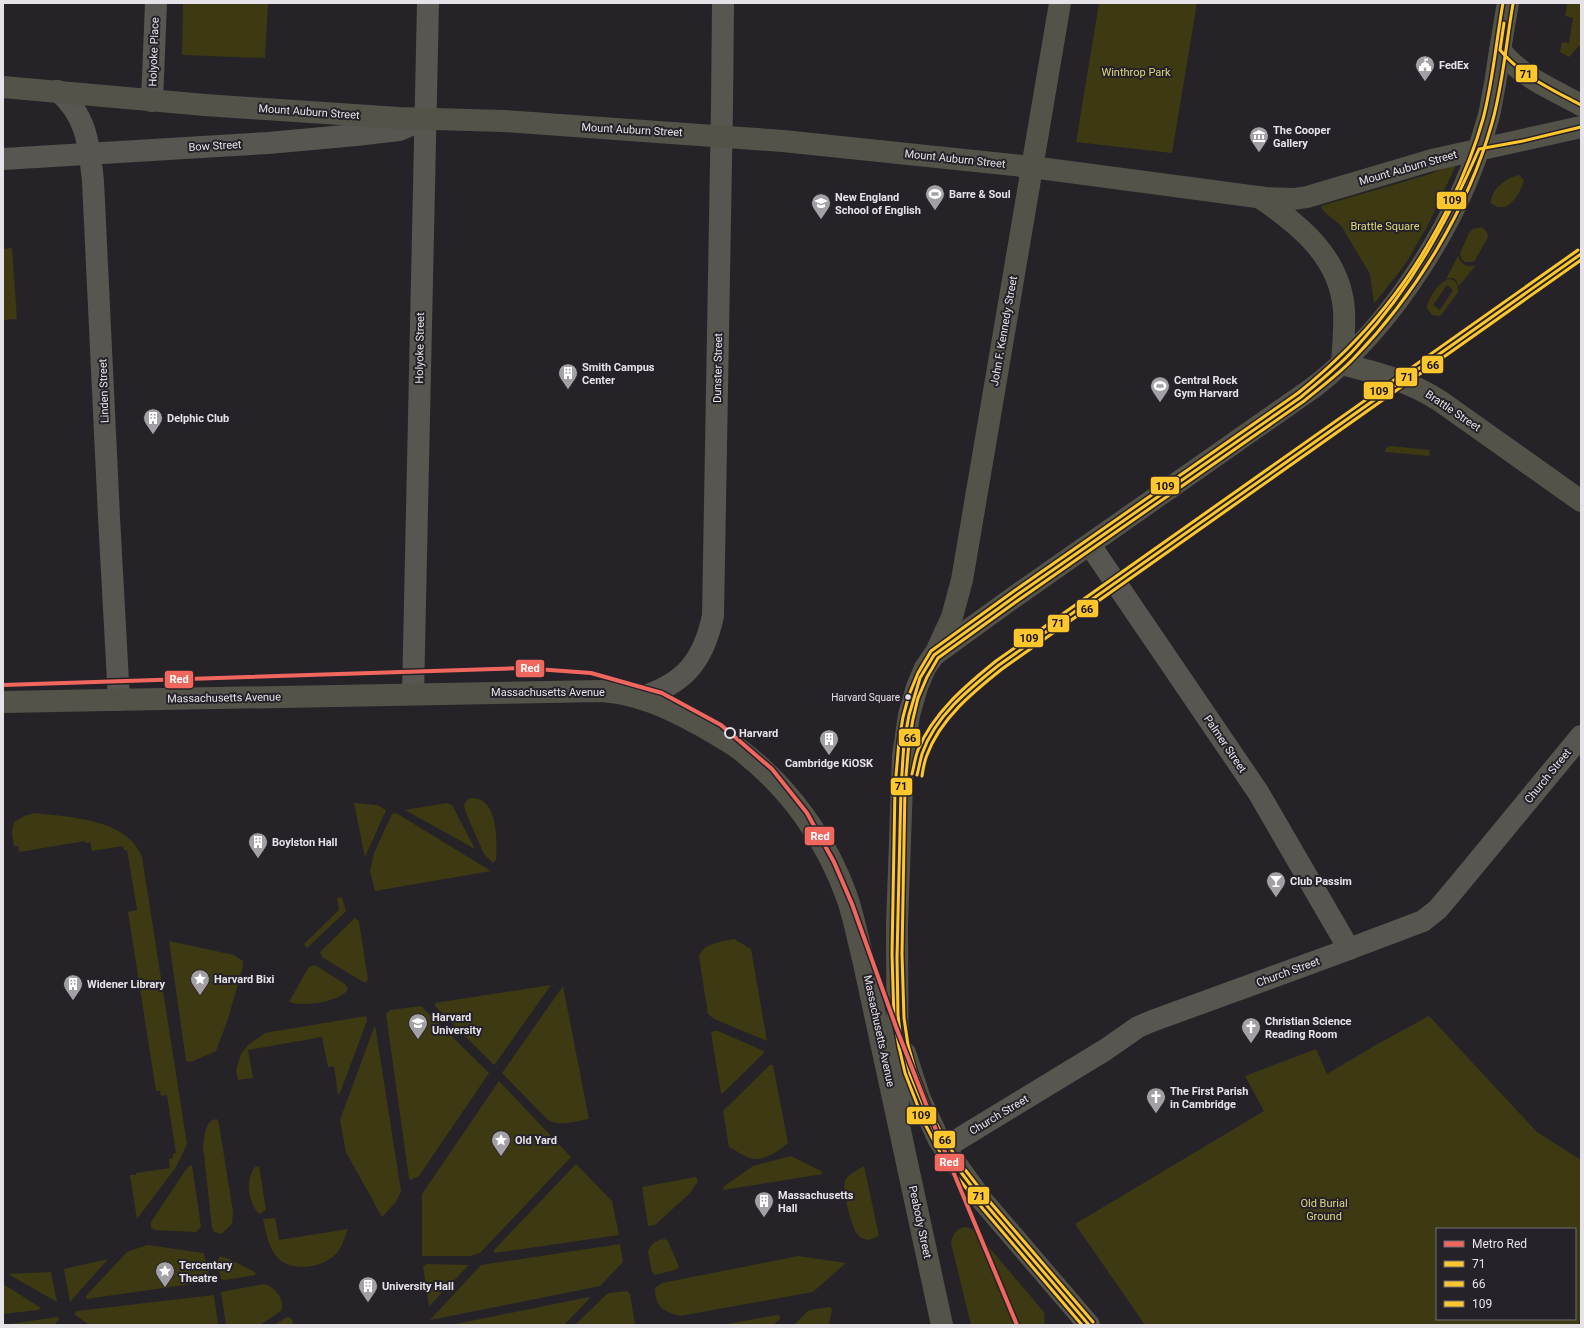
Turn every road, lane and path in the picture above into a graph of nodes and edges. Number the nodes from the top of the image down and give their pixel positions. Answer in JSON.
{"nodes":[{"id":1,"x":156,"y":3,"type":"edge"},
{"id":2,"x":428,"y":3,"type":"edge"},
{"id":3,"x":723,"y":3,"type":"edge"},
{"id":4,"x":1060,"y":3,"type":"edge"},
{"id":5,"x":1508,"y":3,"type":"edge"},
{"id":6,"x":1500,"y":50,"type":"junction"},
{"id":7,"x":3,"y":87,"type":"edge"},
{"id":8,"x":58,"y":91,"type":"junction"},
{"id":9,"x":152,"y":101,"type":"junction"},
{"id":10,"x":1581,"y":105,"type":"edge"},
{"id":11,"x":425,"y":119,"type":"junction"},
{"id":12,"x":1581,"y":127,"type":"edge"},
{"id":13,"x":721,"y":136,"type":"junction"},
{"id":14,"x":1479,"y":149,"type":"junction"},
{"id":15,"x":90,"y":154,"type":"junction"},
{"id":16,"x":3,"y":159,"type":"edge"},
{"id":17,"x":1032,"y":167,"type":"junction"},
{"id":18,"x":1259,"y":197,"type":"junction"},
{"id":19,"x":1342,"y":364,"type":"junction"},
{"id":20,"x":1581,"y":502,"type":"edge"},
{"id":21,"x":1090,"y":545,"type":"junction"},
{"id":22,"x":934,"y":655,"type":"junction"},
{"id":23,"x":413,"y":694,"type":"junction"},
{"id":24,"x":639,"y":698,"type":"junction"},
{"id":25,"x":119,"y":700,"type":"junction"},
{"id":26,"x":3,"y":702,"type":"edge"},
{"id":27,"x":1581,"y":736,"type":"edge"},
{"id":28,"x":1350,"y":949,"type":"junction"},
{"id":29,"x":898,"y":1015,"type":"junction"},
{"id":30,"x":898,"y":1118,"type":"junction"},
{"id":31,"x":944,"y":1148,"type":"junction"},
{"id":32,"x":942,"y":1325,"type":"edge"},
{"id":33,"x":1089,"y":1325,"type":"edge"}],
"edges":[{"from":1,"to":9,"type":"street","name":"Holyoke Place"},
{"from":2,"to":11,"type":"street","name":"Holyoke Street"},
{"from":3,"to":13,"type":"street","name":"Dunster Street"},
{"from":4,"to":17,"type":"main road","name":"John F. Kennedy Street"},
{"from":5,"to":6,"type":"main road"},
{"from":6,"to":10,"type":"main road"},
{"from":6,"to":14,"type":"main road"},
{"from":7,"to":8,"type":"main road","name":"Mount Auburn Street"},
{"from":8,"to":9,"type":"main road","name":"Mount Auburn Street"},
{"from":8,"to":15,"type":"street","name":"Linden Street"},
{"from":9,"to":11,"type":"main road","name":"Mount Auburn Street"},
{"from":11,"to":13,"type":"main road","name":"Mount Auburn Street"},
{"from":11,"to":15,"type":"street","name":"Bow Street"},
{"from":11,"to":23,"type":"street","name":"Holyoke Street"},
{"from":12,"to":14,"type":"main road","name":"Mount Auburn Street"},
{"from":13,"to":17,"type":"main road","name":"Mount Auburn Street"},
{"from":13,"to":24,"type":"street","name":"Dunster Street"},
{"from":14,"to":18,"type":"main road","name":"Mount Auburn Street"},
{"from":14,"to":19,"type":"main road"},
{"from":15,"to":16,"type":"street","name":"Bow Street"},
{"from":15,"to":25,"type":"street","name":"Linden Street"},
{"from":17,"to":18,"type":"main road","name":"Mount Auburn Street"},
{"from":17,"to":22,"type":"main road","name":"John F. Kennedy Street"},
{"from":18,"to":19,"type":"main road","name":"Mount Auburn Street"},
{"from":19,"to":20,"type":"main road","name":"Brattle Street"},
{"from":19,"to":21,"type":"main road"},
{"from":21,"to":22,"type":"main road"},
{"from":21,"to":28,"type":"street","name":"Palmer Street"},
{"from":22,"to":29,"type":"main road"},
{"from":23,"to":24,"type":"main road","name":"Massachusetts Avenue"},
{"from":23,"to":25,"type":"main road","name":"Massachusetts Avenue"},
{"from":24,"to":30,"type":"main road","name":"Massachusetts Avenue"},
{"from":25,"to":26,"type":"main road","name":"Massachusetts Avenue"},
{"from":27,"to":28,"type":"street","name":"Church Street"},
{"from":28,"to":31,"type":"street","name":"Church Street"},
{"from":29,"to":30,"type":"main road"},
{"from":29,"to":31,"type":"main road","name":"Massachusetts Avenue"},
{"from":30,"to":32,"type":"main road","name":"Peabody Street"},
{"from":31,"to":33,"type":"main road","name":"Massachusetts Avenue"}]}
